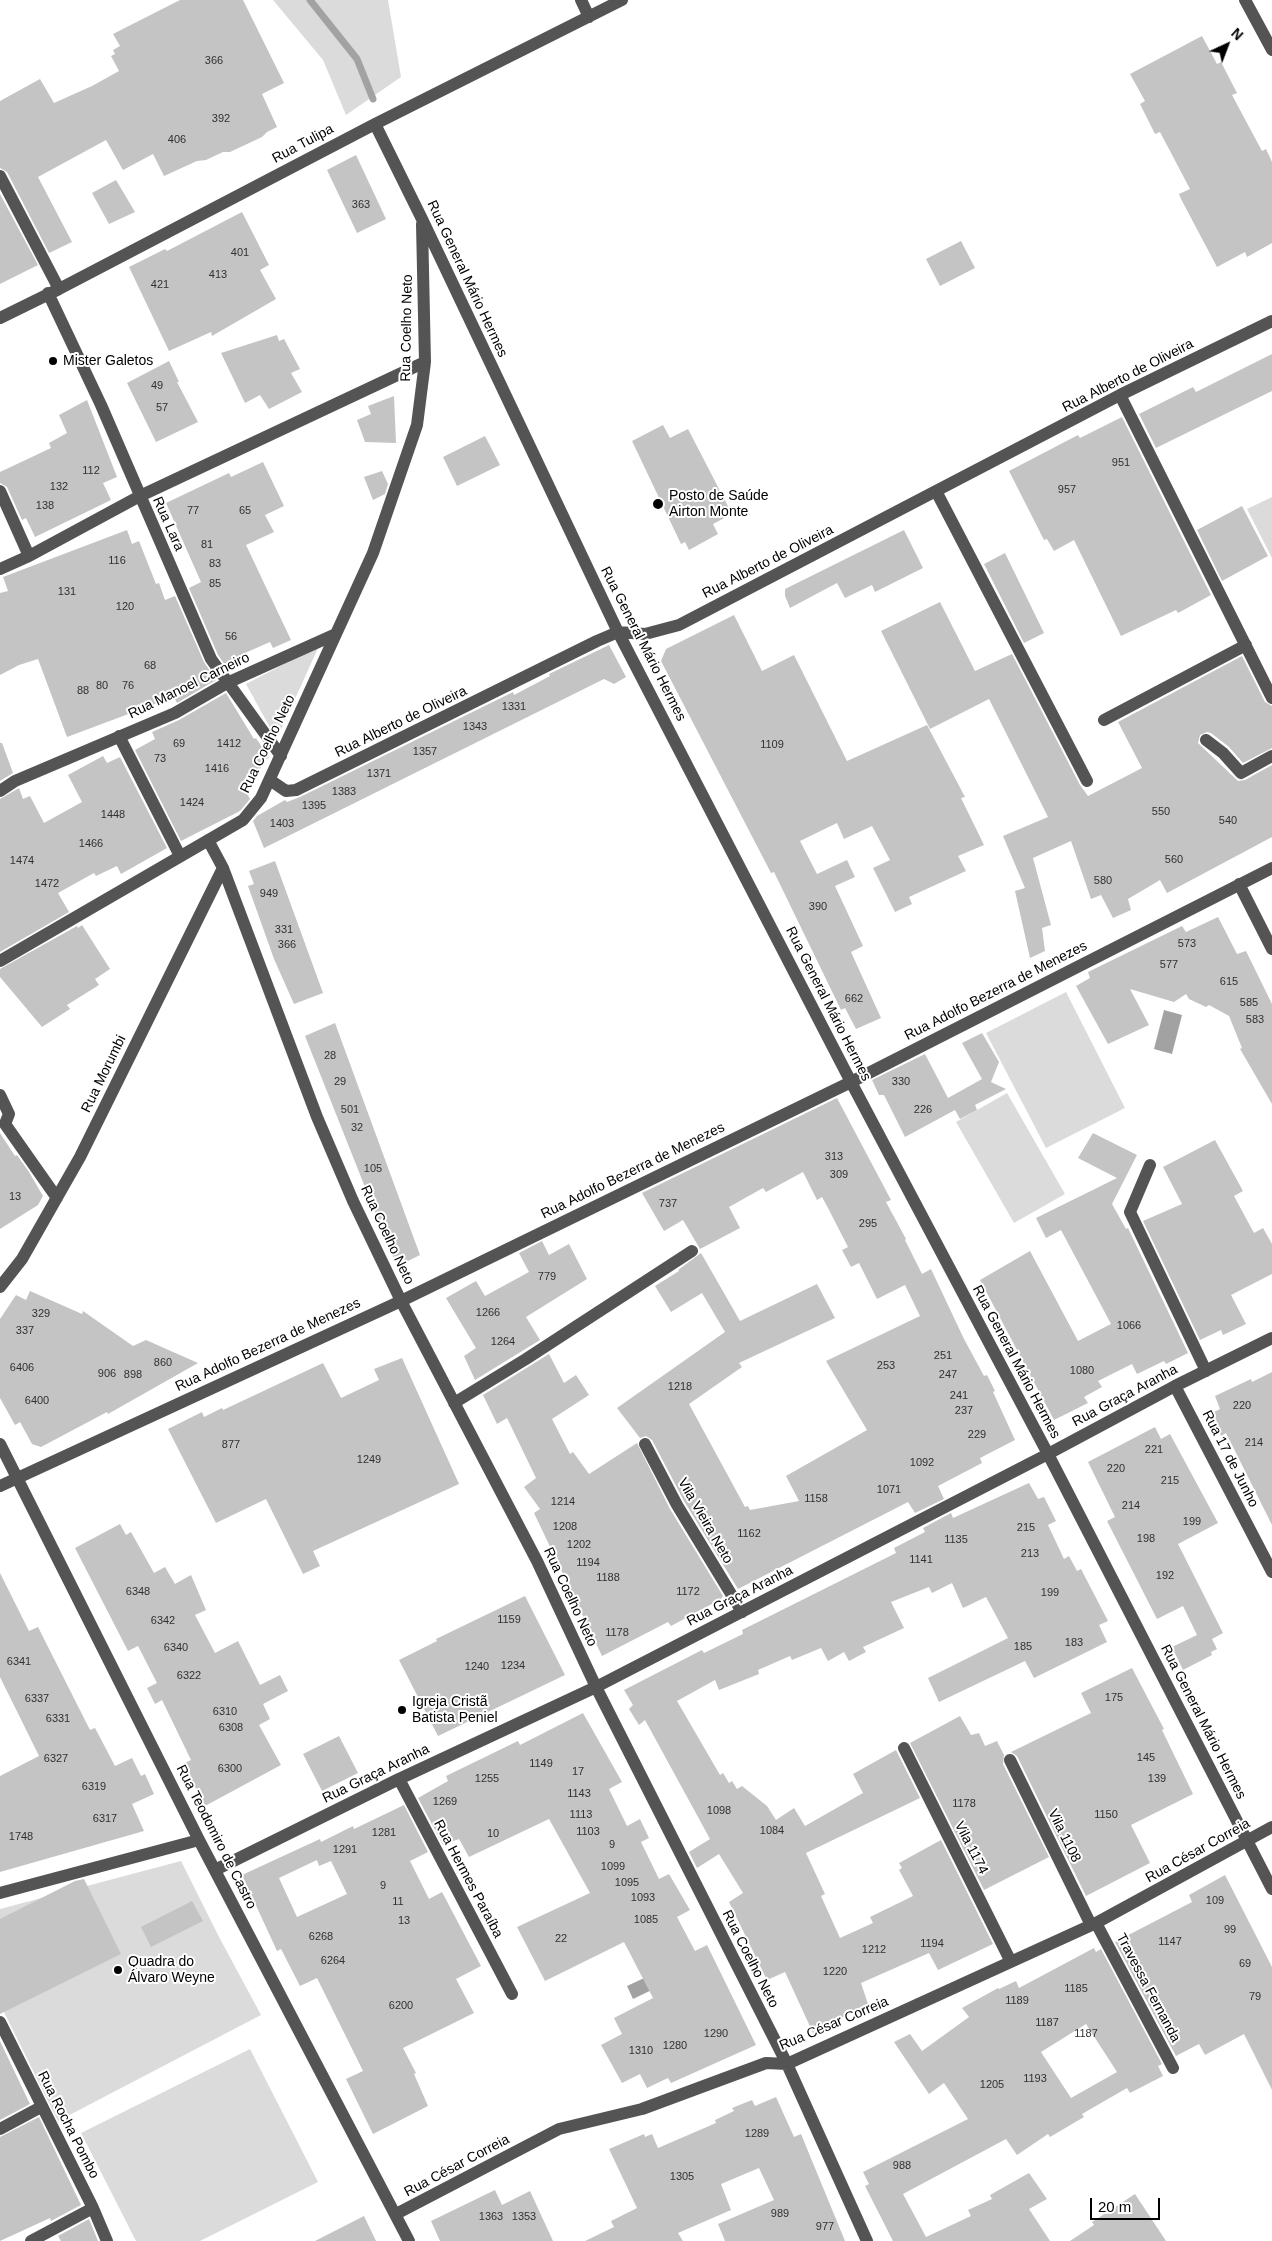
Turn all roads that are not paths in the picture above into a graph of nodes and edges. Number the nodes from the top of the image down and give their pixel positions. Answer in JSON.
{"nodes":[{"id":1,"x":581,"y":0,"type":"edge"},
{"id":2,"x":622,"y":0,"type":"edge"},
{"id":3,"x":1245,"y":0,"type":"edge"},
{"id":4,"x":589,"y":17,"type":"junction"},
{"id":5,"x":1272,"y":50,"type":"edge"},
{"id":6,"x":375,"y":124,"type":"junction"},
{"id":7,"x":0,"y":176,"type":"edge"},
{"id":8,"x":422,"y":219,"type":"junction"},
{"id":9,"x":54,"y":291,"type":"junction"},
{"id":10,"x":0,"y":318,"type":"edge"},
{"id":11,"x":1272,"y":321,"type":"edge"},
{"id":12,"x":425,"y":362,"type":"junction"},
{"id":13,"x":1120,"y":395,"type":"junction"},
{"id":14,"x":0,"y":491,"type":"edge"},
{"id":15,"x":936,"y":491,"type":"junction"},
{"id":16,"x":140,"y":496,"type":"junction"},
{"id":17,"x":29,"y":556,"type":"junction"},
{"id":18,"x":0,"y":569,"type":"edge"},
{"id":19,"x":618,"y":632,"type":"junction"},
{"id":20,"x":336,"y":634,"type":"junction"},
{"id":21,"x":1246,"y":645,"type":"junction"},
{"id":22,"x":227,"y":683,"type":"junction"},
{"id":23,"x":1272,"y":698,"type":"edge"},
{"id":24,"x":1104,"y":720,"type":"dead end"},
{"id":25,"x":119,"y":736,"type":"junction"},
{"id":26,"x":1206,"y":740,"type":"dead end"},
{"id":27,"x":280,"y":756,"type":"junction"},
{"id":28,"x":1272,"y":756,"type":"edge"},
{"id":29,"x":270,"y":780,"type":"junction"},
{"id":30,"x":1087,"y":781,"type":"dead end"},
{"id":31,"x":0,"y":791,"type":"edge"},
{"id":32,"x":208,"y":840,"type":"junction"},
{"id":33,"x":180,"y":856,"type":"junction"},
{"id":34,"x":223,"y":868,"type":"junction"},
{"id":35,"x":1272,"y":868,"type":"edge"},
{"id":36,"x":1239,"y":884,"type":"junction"},
{"id":37,"x":1272,"y":950,"type":"edge"},
{"id":38,"x":0,"y":961,"type":"edge"},
{"id":39,"x":851,"y":1082,"type":"junction"},
{"id":40,"x":0,"y":1095,"type":"edge"},
{"id":41,"x":1150,"y":1165,"type":"dead end"},
{"id":42,"x":57,"y":1198,"type":"junction"},
{"id":43,"x":692,"y":1250,"type":"dead end"},
{"id":44,"x":0,"y":1287,"type":"edge"},
{"id":45,"x":401,"y":1301,"type":"junction"},
{"id":46,"x":1272,"y":1338,"type":"edge"},
{"id":47,"x":1206,"y":1371,"type":"junction"},
{"id":48,"x":1175,"y":1386,"type":"junction"},
{"id":49,"x":454,"y":1403,"type":"junction"},
{"id":50,"x":0,"y":1444,"type":"edge"},
{"id":51,"x":645,"y":1444,"type":"dead end"},
{"id":52,"x":1048,"y":1454,"type":"junction"},
{"id":53,"x":17,"y":1476,"type":"junction"},
{"id":54,"x":0,"y":1486,"type":"edge"},
{"id":55,"x":1272,"y":1572,"type":"edge"},
{"id":56,"x":742,"y":1612,"type":"junction"},
{"id":57,"x":596,"y":1687,"type":"junction"},
{"id":58,"x":904,"y":1748,"type":"dead end"},
{"id":59,"x":1010,"y":1760,"type":"dead end"},
{"id":60,"x":399,"y":1779,"type":"junction"},
{"id":61,"x":1272,"y":1827,"type":"edge"},
{"id":62,"x":199,"y":1840,"type":"junction"},
{"id":63,"x":1247,"y":1840,"type":"junction"},
{"id":64,"x":215,"y":1870,"type":"junction"},
{"id":65,"x":1272,"y":1889,"type":"edge"},
{"id":66,"x":0,"y":1893,"type":"edge"},
{"id":67,"x":1094,"y":1924,"type":"junction"},
{"id":68,"x":1011,"y":1962,"type":"junction"},
{"id":69,"x":512,"y":1994,"type":"dead end"},
{"id":70,"x":0,"y":2022,"type":"edge"},
{"id":71,"x":787,"y":2064,"type":"junction"},
{"id":72,"x":1173,"y":2068,"type":"dead end"},
{"id":73,"x":41,"y":2107,"type":"junction"},
{"id":74,"x":0,"y":2128,"type":"edge"},
{"id":75,"x":93,"y":2208,"type":"junction"},
{"id":76,"x":396,"y":2214,"type":"junction"},
{"id":77,"x":31,"y":2241,"type":"edge"},
{"id":78,"x":108,"y":2241,"type":"edge"},
{"id":79,"x":409,"y":2241,"type":"edge"},
{"id":80,"x":867,"y":2241,"type":"edge"}],
"edges":[{"from":1,"to":4,"type":"street"},
{"from":2,"to":4,"type":"street","name":"Rua Tulipa"},
{"from":3,"to":5,"type":"street"},
{"from":4,"to":6,"type":"street","name":"Rua Tulipa"},
{"from":6,"to":8,"type":"street","name":"Rua General Mário Hermes"},
{"from":6,"to":9,"type":"street","name":"Rua Tulipa"},
{"from":7,"to":9,"type":"street","name":"Rua Lara"},
{"from":8,"to":12,"type":"street","name":"Rua Coelho Neto"},
{"from":8,"to":19,"type":"street","name":"Rua General Mário Hermes"},
{"from":9,"to":10,"type":"street","name":"Rua Tulipa"},
{"from":9,"to":16,"type":"street","name":"Rua Lara"},
{"from":11,"to":13,"type":"street","name":"Rua Alberto de Oliveira"},
{"from":12,"to":16,"type":"street"},
{"from":12,"to":20,"type":"street","name":"Rua Coelho Neto"},
{"from":13,"to":15,"type":"street","name":"Rua Alberto de Oliveira"},
{"from":13,"to":21,"type":"street"},
{"from":14,"to":17,"type":"street"},
{"from":15,"to":19,"type":"street","name":"Rua Alberto de Oliveira"},
{"from":15,"to":30,"type":"street"},
{"from":16,"to":17,"type":"street"},
{"from":16,"to":22,"type":"street","name":"Rua Lara"},
{"from":17,"to":18,"type":"street"},
{"from":19,"to":29,"type":"street","name":"Rua Alberto de Oliveira"},
{"from":19,"to":39,"type":"street","name":"Rua General Mário Hermes"},
{"from":20,"to":22,"type":"street","name":"Rua Manoel Carneiro"},
{"from":20,"to":27,"type":"street","name":"Rua Coelho Neto"},
{"from":21,"to":23,"type":"street"},
{"from":21,"to":24,"type":"street"},
{"from":22,"to":25,"type":"street","name":"Rua Manoel Carneiro"},
{"from":22,"to":27,"type":"street","name":"Rua Lara"},
{"from":25,"to":31,"type":"street","name":"Rua Manoel Carneiro"},
{"from":25,"to":33,"type":"street"},
{"from":26,"to":28,"type":"street"},
{"from":27,"to":29,"type":"street","name":"Rua Coelho Neto"},
{"from":29,"to":32,"type":"street","name":"Rua Coelho Neto"},
{"from":32,"to":33,"type":"street"},
{"from":32,"to":34,"type":"street","name":"Rua Coelho Neto"},
{"from":33,"to":38,"type":"street"},
{"from":34,"to":42,"type":"street","name":"Rua Morumbi"},
{"from":34,"to":45,"type":"street","name":"Rua Coelho Neto"},
{"from":35,"to":36,"type":"street","name":"Rua Adolfo Bezerra de Menezes"},
{"from":36,"to":37,"type":"street"},
{"from":36,"to":39,"type":"street","name":"Rua Adolfo Bezerra de Menezes"},
{"from":39,"to":45,"type":"street","name":"Rua Adolfo Bezerra de Menezes"},
{"from":39,"to":52,"type":"street","name":"Rua General Mário Hermes"},
{"from":40,"to":42,"type":"street"},
{"from":41,"to":47,"type":"street"},
{"from":42,"to":44,"type":"street","name":"Rua Morumbi"},
{"from":43,"to":49,"type":"street"},
{"from":45,"to":49,"type":"street","name":"Rua Coelho Neto"},
{"from":45,"to":53,"type":"street","name":"Rua Adolfo Bezerra de Menezes"},
{"from":46,"to":47,"type":"street","name":"Rua Graça Aranha"},
{"from":47,"to":48,"type":"street","name":"Rua Graça Aranha"},
{"from":48,"to":52,"type":"street","name":"Rua Graça Aranha"},
{"from":48,"to":55,"type":"street","name":"Rua 17 de Junho"},
{"from":49,"to":57,"type":"street","name":"Rua Coelho Neto"},
{"from":50,"to":53,"type":"street","name":"Rua Teodomiro de Castro"},
{"from":51,"to":56,"type":"street","name":"Vila Vieira Neto"},
{"from":52,"to":56,"type":"street","name":"Rua Graça Aranha"},
{"from":52,"to":63,"type":"street","name":"Rua General Mário Hermes"},
{"from":53,"to":54,"type":"street","name":"Rua Adolfo Bezerra de Menezes"},
{"from":53,"to":62,"type":"street","name":"Rua Teodomiro de Castro"},
{"from":56,"to":57,"type":"street","name":"Rua Graça Aranha"},
{"from":57,"to":60,"type":"street","name":"Rua Graça Aranha"},
{"from":57,"to":71,"type":"street","name":"Rua Coelho Neto"},
{"from":58,"to":68,"type":"street","name":"Vila 1174"},
{"from":59,"to":67,"type":"street","name":"Vila 1108"},
{"from":60,"to":64,"type":"street","name":"Rua Graça Aranha"},
{"from":60,"to":69,"type":"street","name":"Rua Hermes Paraíba"},
{"from":61,"to":63,"type":"street","name":"Rua César Correia"},
{"from":62,"to":64,"type":"street","name":"Rua Teodomiro de Castro"},
{"from":62,"to":66,"type":"street"},
{"from":63,"to":65,"type":"street","name":"Rua General Mário Hermes"},
{"from":63,"to":67,"type":"street","name":"Rua César Correia"},
{"from":64,"to":76,"type":"street","name":"Rua Teodomiro de Castro"},
{"from":67,"to":68,"type":"street","name":"Rua César Correia"},
{"from":67,"to":72,"type":"street","name":"Travessa Fernanda"},
{"from":68,"to":71,"type":"street","name":"Rua César Correia"},
{"from":70,"to":73,"type":"street","name":"Rua Rocha Pombo"},
{"from":71,"to":76,"type":"street","name":"Rua César Correia"},
{"from":71,"to":80,"type":"street","name":"Rua Coelho Neto"},
{"from":73,"to":74,"type":"street"},
{"from":73,"to":75,"type":"street","name":"Rua Rocha Pombo"},
{"from":75,"to":77,"type":"street"},
{"from":75,"to":78,"type":"street","name":"Rua Rocha Pombo"},
{"from":76,"to":79,"type":"street","name":"Rua Teodomiro de Castro"}]}
